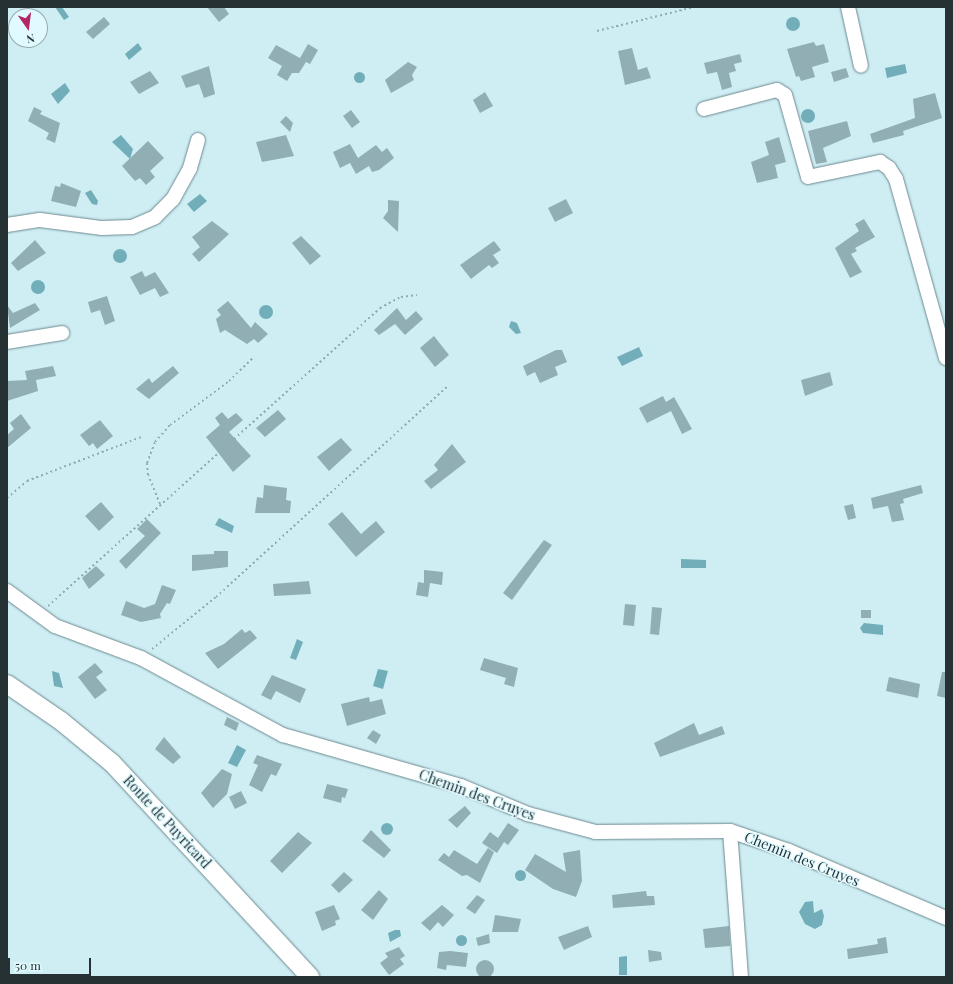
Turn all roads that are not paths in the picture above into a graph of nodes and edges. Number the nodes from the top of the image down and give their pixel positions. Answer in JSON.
{"nodes":[{"id":1,"x":848,"y":7,"type":"edge"},
{"id":2,"x":861,"y":66,"type":"dead end"},
{"id":3,"x":704,"y":109,"type":"dead end"},
{"id":4,"x":198,"y":140,"type":"dead end"},
{"id":5,"x":7,"y":225,"type":"edge"},
{"id":6,"x":62,"y":333,"type":"dead end"},
{"id":7,"x":7,"y":342,"type":"edge"},
{"id":8,"x":946,"y":358,"type":"edge"},
{"id":9,"x":7,"y":591,"type":"edge"},
{"id":10,"x":7,"y":684,"type":"edge"},
{"id":11,"x":730,"y":831,"type":"junction"},
{"id":12,"x":946,"y":918,"type":"edge"},
{"id":13,"x":310,"y":977,"type":"edge"},
{"id":14,"x":741,"y":977,"type":"edge"}],
"edges":[{"from":1,"to":2,"type":"street"},
{"from":3,"to":8,"type":"street"},
{"from":4,"to":5,"type":"street"},
{"from":6,"to":7,"type":"street"},
{"from":9,"to":11,"type":"street","name":"Chemin des Cruyes"},
{"from":10,"to":13,"type":"main road","name":"Route de Puyricard"},
{"from":11,"to":12,"type":"street","name":"Chemin des Cruyes"},
{"from":11,"to":14,"type":"street"}]}
